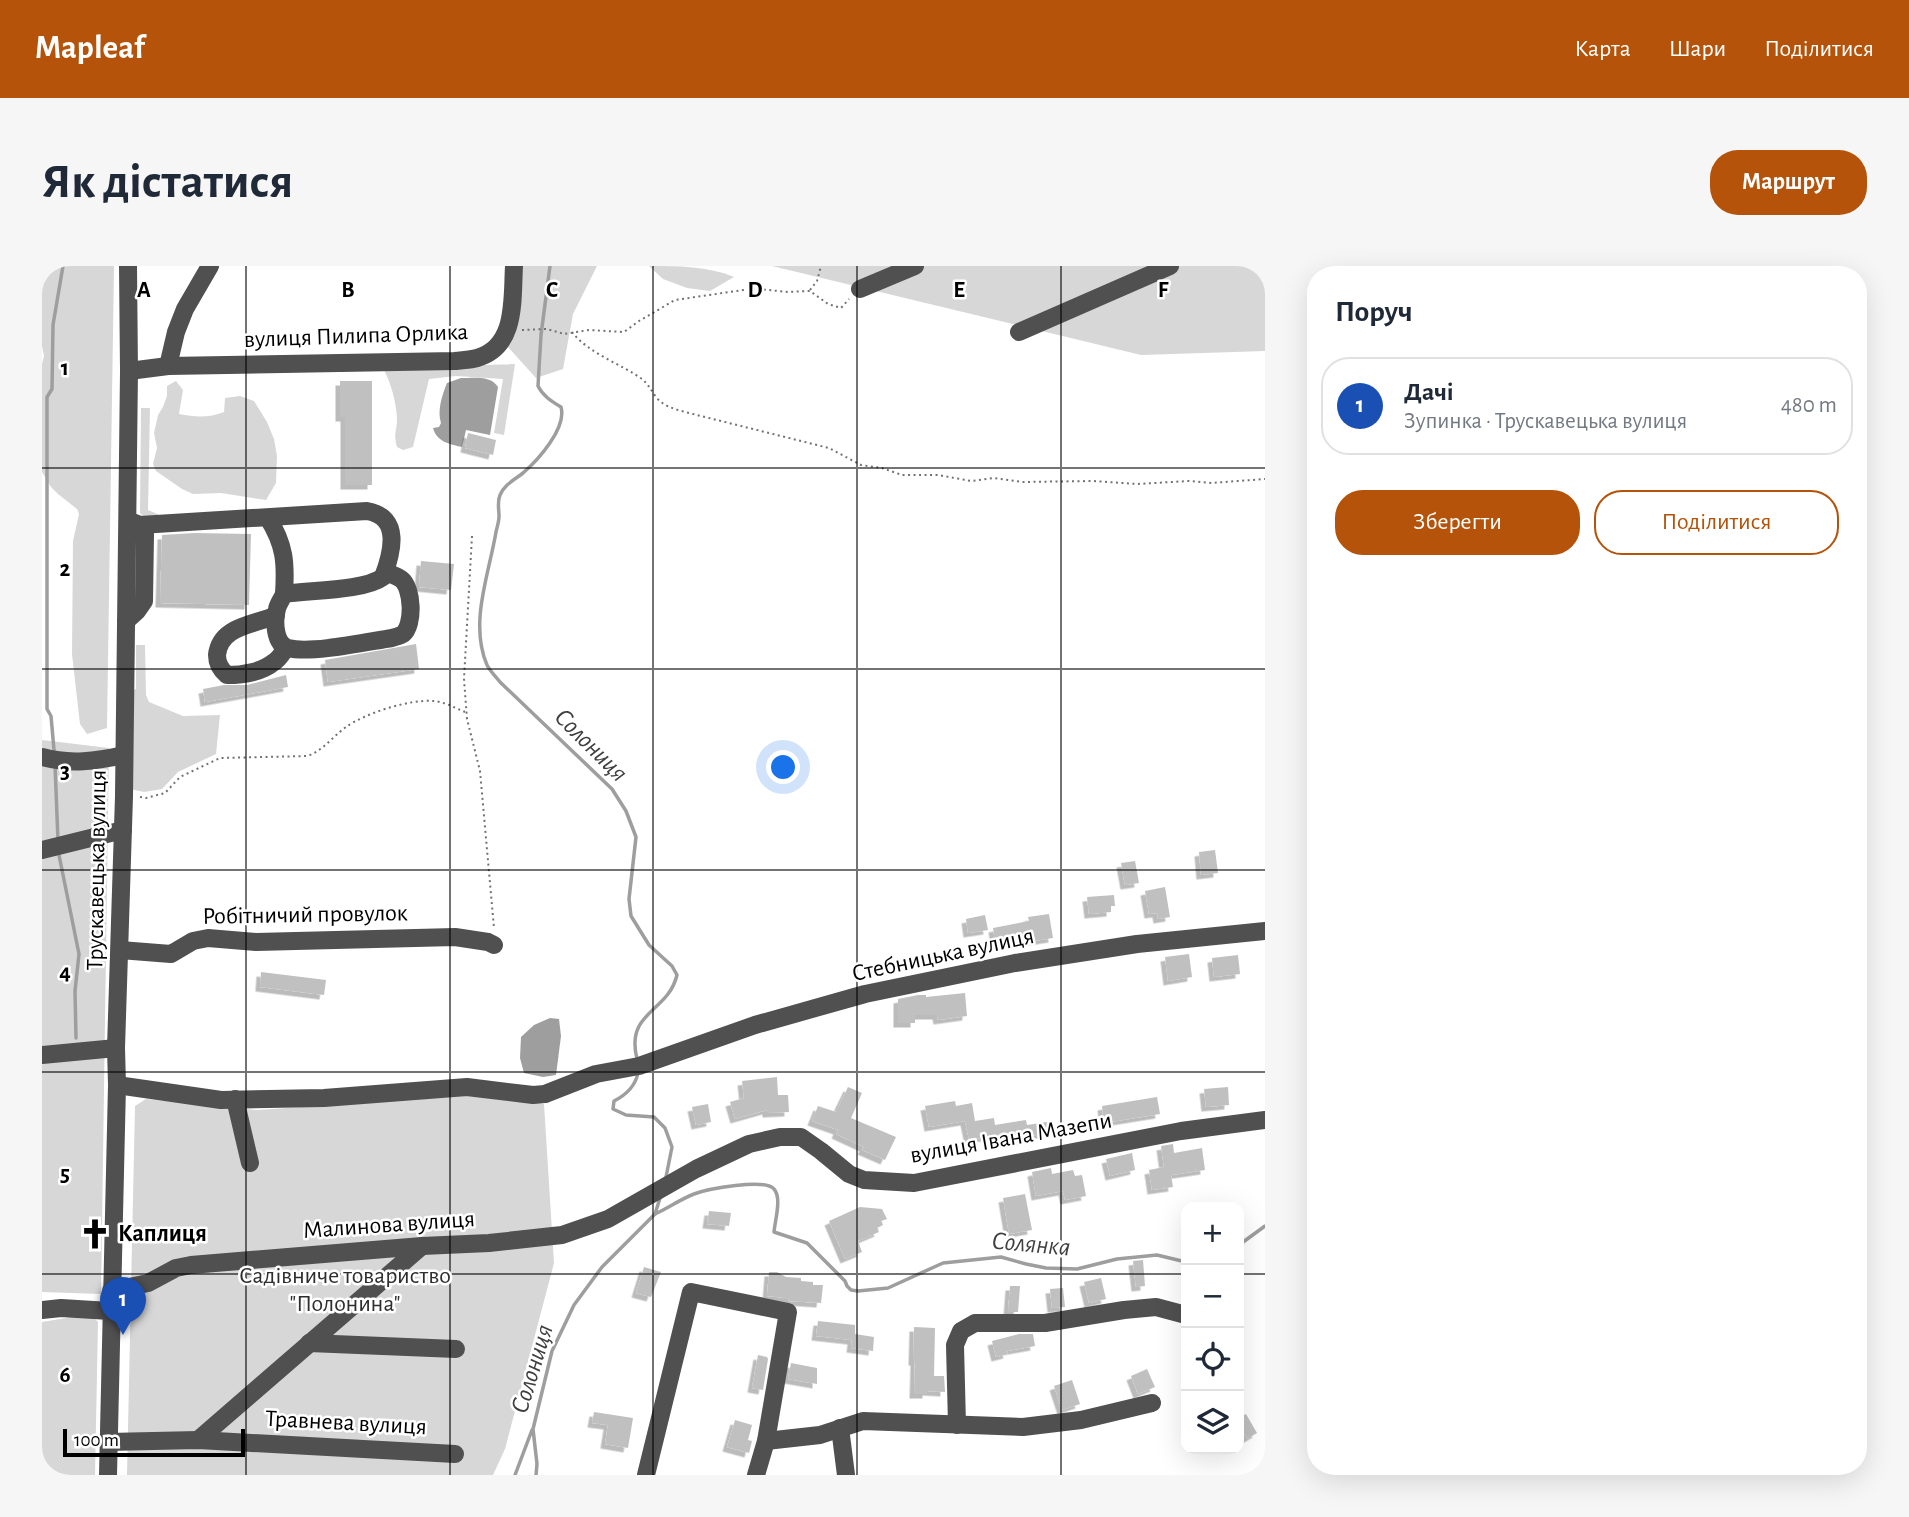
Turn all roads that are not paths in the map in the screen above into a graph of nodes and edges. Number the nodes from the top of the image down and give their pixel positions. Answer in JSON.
{"nodes":[{"id":1,"x":128,"y":266,"type":"edge"},
{"id":2,"x":210,"y":266,"type":"edge"},
{"id":3,"x":513,"y":266,"type":"edge"},
{"id":4,"x":915,"y":266,"type":"edge"},
{"id":5,"x":1170,"y":266,"type":"edge"},
{"id":6,"x":860,"y":289,"type":"road end"},
{"id":7,"x":1019,"y":332,"type":"dead end"},
{"id":8,"x":168,"y":366,"type":"junction"},
{"id":9,"x":129,"y":371,"type":"junction"},
{"id":10,"x":268,"y":518,"type":"junction"},
{"id":11,"x":134,"y":522,"type":"junction"},
{"id":12,"x":385,"y":572,"type":"junction"},
{"id":13,"x":284,"y":594,"type":"junction"},
{"id":14,"x":276,"y":615,"type":"junction"},
{"id":15,"x":286,"y":648,"type":"junction"},
{"id":16,"x":124,"y":754,"type":"junction"},
{"id":17,"x":42,"y":757,"type":"edge"},
{"id":18,"x":123,"y":830,"type":"junction"},
{"id":19,"x":42,"y":850,"type":"edge"},
{"id":20,"x":1265,"y":930,"type":"edge"},
{"id":21,"x":491,"y":943,"type":"road end"},
{"id":22,"x":120,"y":950,"type":"junction"},
{"id":23,"x":116,"y":1048,"type":"junction"},
{"id":24,"x":42,"y":1055,"type":"edge"},
{"id":25,"x":117,"y":1085,"type":"junction"},
{"id":26,"x":235,"y":1100,"type":"junction"},
{"id":27,"x":1265,"y":1121,"type":"edge"},
{"id":28,"x":250,"y":1163,"type":"dead end"},
{"id":29,"x":664,"y":1186,"type":"joint"},
{"id":30,"x":422,"y":1246,"type":"junction"},
{"id":31,"x":111,"y":1292,"type":"junction"},
{"id":32,"x":42,"y":1310,"type":"edge"},
{"id":33,"x":110,"y":1311,"type":"junction"},
{"id":34,"x":1181,"y":1314,"type":"edge"},
{"id":35,"x":309,"y":1343,"type":"junction"},
{"id":36,"x":456,"y":1349,"type":"dead end"},
{"id":37,"x":1152,"y":1403,"type":"dead end"},
{"id":38,"x":957,"y":1425,"type":"junction"},
{"id":39,"x":840,"y":1428,"type":"junction"},
{"id":40,"x":198,"y":1440,"type":"junction"},
{"id":41,"x":766,"y":1441,"type":"junction"},
{"id":42,"x":108,"y":1442,"type":"junction"},
{"id":43,"x":456,"y":1454,"type":"dead end"},
{"id":44,"x":108,"y":1475,"type":"edge"},
{"id":45,"x":646,"y":1475,"type":"edge"},
{"id":46,"x":756,"y":1475,"type":"edge"},
{"id":47,"x":846,"y":1475,"type":"edge"}],
"edges":[{"from":1,"to":9,"type":"street","name":"Трускавецька вулиця"},
{"from":2,"to":8,"type":"street"},
{"from":3,"to":8,"type":"street","name":"вулиця Пилипа Орлика"},
{"from":4,"to":6,"type":"street"},
{"from":5,"to":7,"type":"street"},
{"from":8,"to":9,"type":"street","name":"вулиця Пилипа Орлика"},
{"from":9,"to":11,"type":"street","name":"Трускавецька вулиця"},
{"from":10,"to":11,"type":"street"},
{"from":10,"to":12,"type":"street"},
{"from":10,"to":13,"type":"street"},
{"from":11,"to":16,"type":"street","name":"Трускавецька вулиця"},
{"from":12,"to":13,"type":"street"},
{"from":12,"to":15,"type":"street"},
{"from":13,"to":14,"type":"street"},
{"from":14,"to":15,"type":"street"},
{"from":14,"to":15,"type":"street"},
{"from":16,"to":17,"type":"street"},
{"from":16,"to":18,"type":"street","name":"Трускавецька вулиця"},
{"from":18,"to":19,"type":"street"},
{"from":18,"to":22,"type":"street","name":"Трускавецька вулиця"},
{"from":20,"to":26,"type":"street","name":"Стебницька вулиця"},
{"from":21,"to":22,"type":"street","name":"Робітничий провулок"},
{"from":22,"to":23,"type":"street","name":"Трускавецька вулиця"},
{"from":23,"to":24,"type":"street"},
{"from":23,"to":25,"type":"street","name":"Трускавецька вулиця"},
{"from":25,"to":26,"type":"street","name":"Стебницька вулиця"},
{"from":25,"to":31,"type":"street","name":"Трускавецька вулиця"},
{"from":26,"to":28,"type":"street"},
{"from":27,"to":29,"type":"street","name":"вулиця Івана Мазепи"},
{"from":29,"to":30,"type":"street","name":"Малинова вулиця"},
{"from":30,"to":31,"type":"street","name":"Малинова вулиця"},
{"from":30,"to":35,"type":"street"},
{"from":31,"to":33,"type":"street","name":"Трускавецька вулиця"},
{"from":32,"to":33,"type":"street"},
{"from":33,"to":42,"type":"street","name":"Трускавецька вулиця"},
{"from":34,"to":38,"type":"street"},
{"from":35,"to":36,"type":"street"},
{"from":35,"to":40,"type":"street"},
{"from":37,"to":38,"type":"street"},
{"from":38,"to":39,"type":"street"},
{"from":39,"to":41,"type":"street"},
{"from":39,"to":47,"type":"street"},
{"from":40,"to":42,"type":"street","name":"Травнева вулиця"},
{"from":40,"to":43,"type":"street","name":"Травнева вулиця"},
{"from":41,"to":45,"type":"street"},
{"from":41,"to":46,"type":"street"},
{"from":42,"to":44,"type":"street","name":"Трускавецька вулиця"}]}
